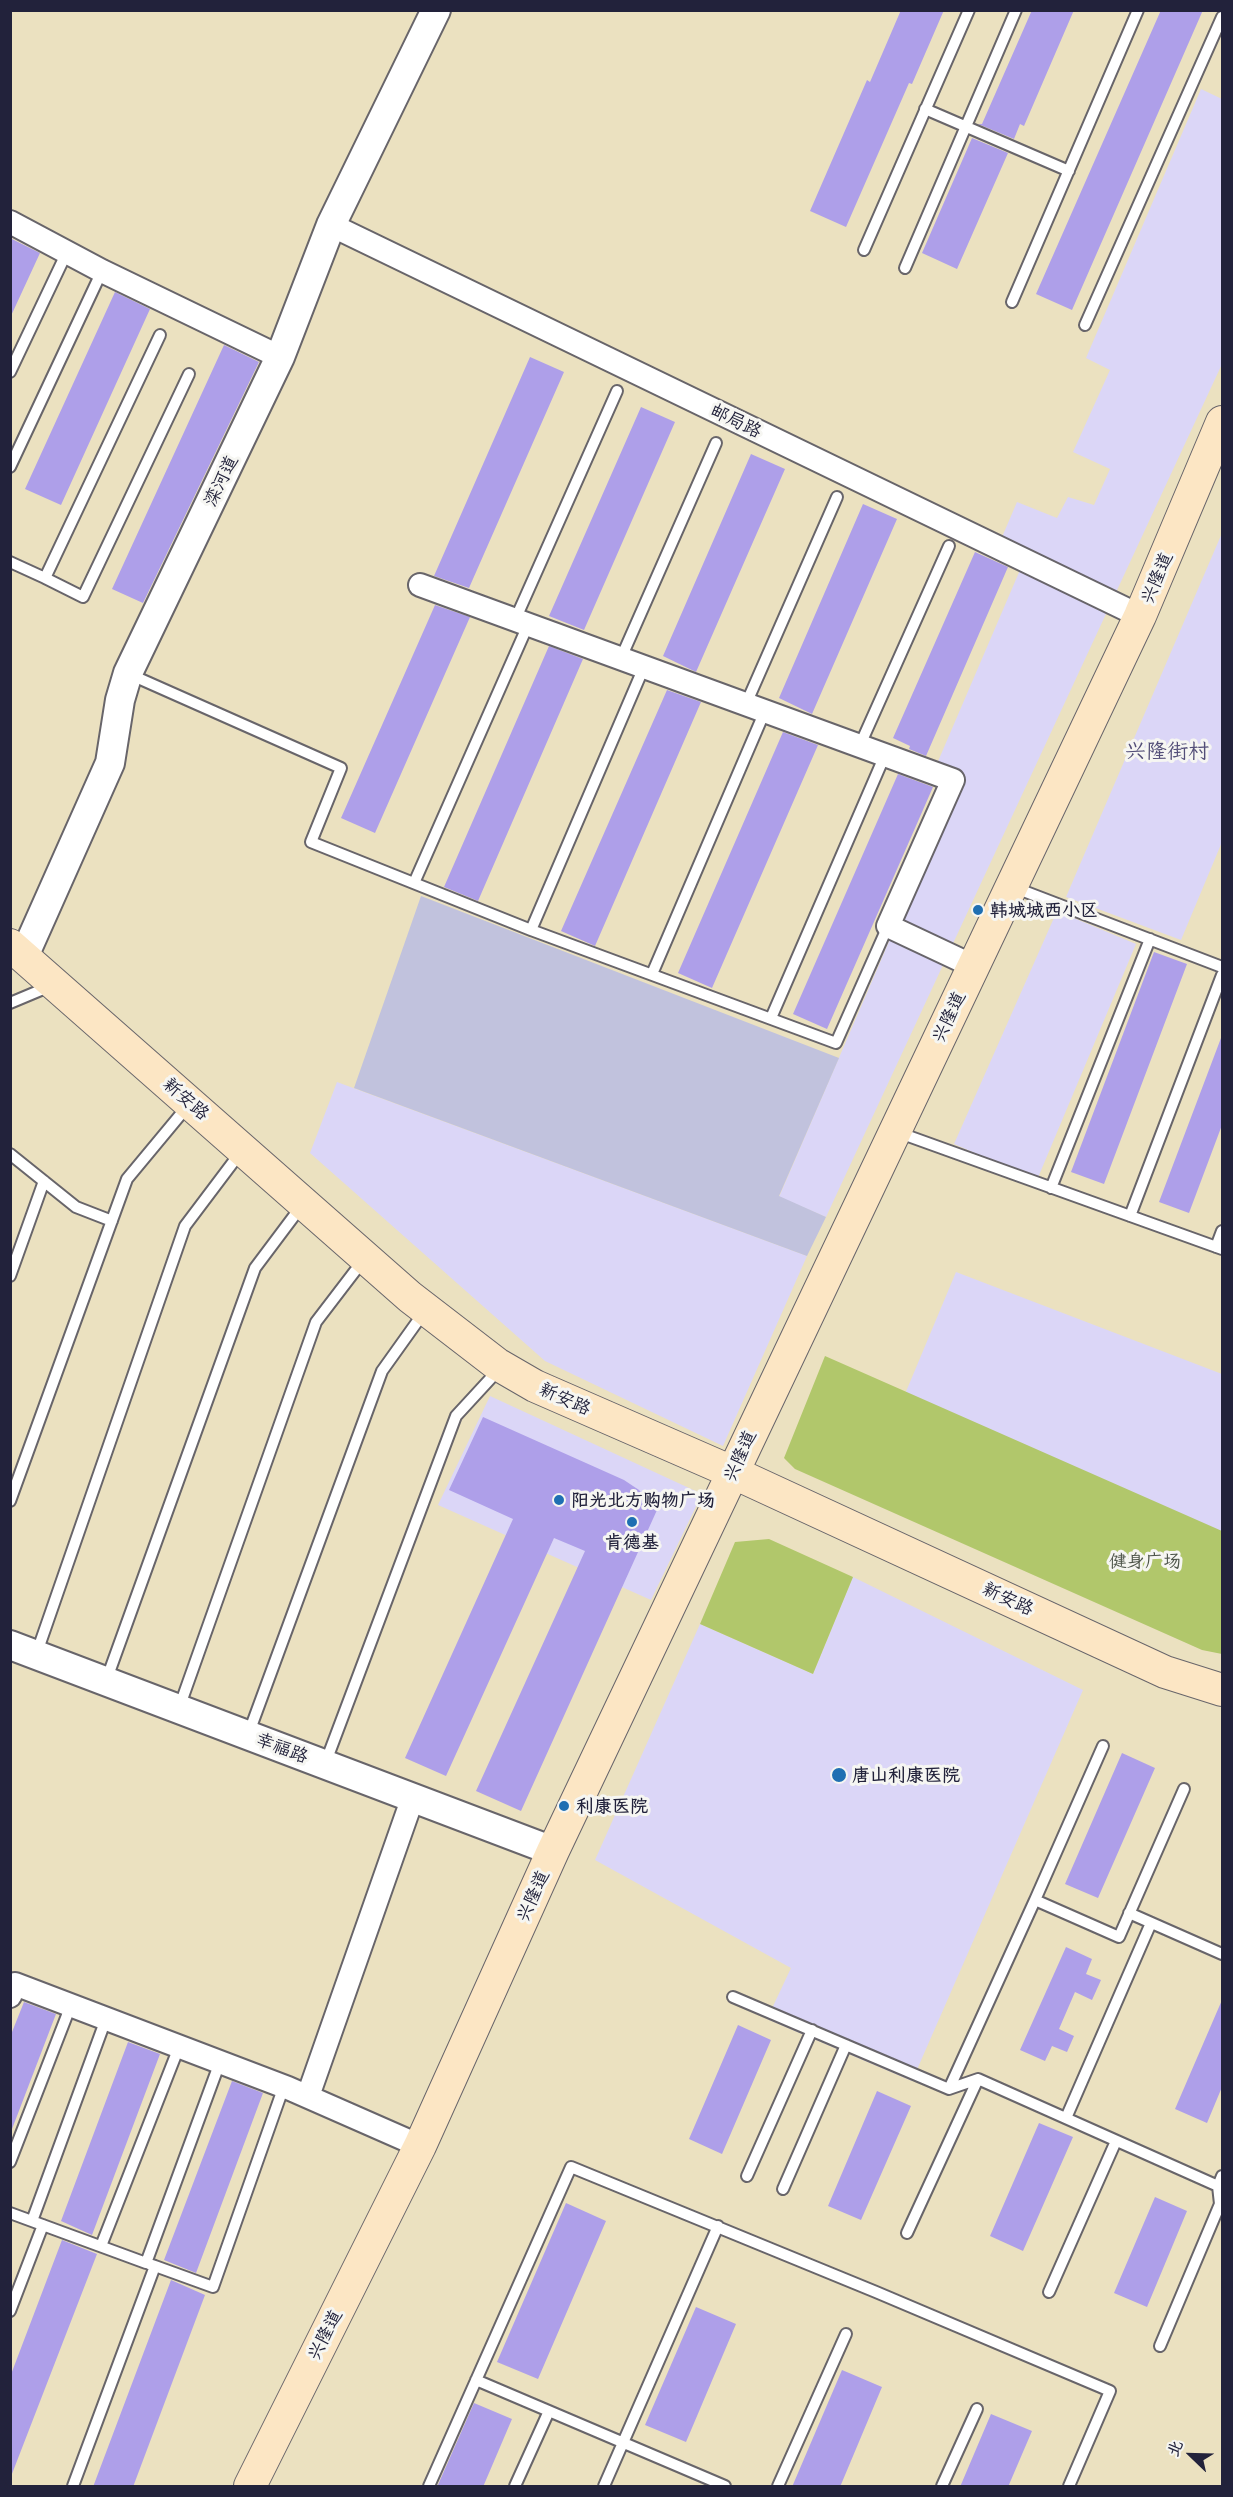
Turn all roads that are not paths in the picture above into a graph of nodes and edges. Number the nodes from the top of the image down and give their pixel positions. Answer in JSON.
{"nodes":[{"id":1,"x":435,"y":10,"type":"edge"},
{"id":2,"x":969,"y":10,"type":"edge"},
{"id":3,"x":1016,"y":10,"type":"edge"},
{"id":4,"x":1138,"y":10,"type":"edge"},
{"id":5,"x":1222,"y":17,"type":"edge"},
{"id":6,"x":925,"y":109,"type":"junction"},
{"id":7,"x":967,"y":126,"type":"junction"},
{"id":8,"x":1069,"y":171,"type":"junction"},
{"id":9,"x":10,"y":222,"type":"edge"},
{"id":10,"x":331,"y":225,"type":"junction"},
{"id":11,"x":864,"y":250,"type":"dead end"},
{"id":12,"x":67,"y":252,"type":"junction"},
{"id":13,"x":905,"y":268,"type":"dead end"},
{"id":14,"x":102,"y":271,"type":"junction"},
{"id":15,"x":1012,"y":302,"type":"dead end"},
{"id":16,"x":1085,"y":325,"type":"dead end"},
{"id":17,"x":160,"y":335,"type":"dead end"},
{"id":18,"x":280,"y":357,"type":"junction"},
{"id":19,"x":10,"y":372,"type":"edge"},
{"id":20,"x":189,"y":374,"type":"dead end"},
{"id":21,"x":617,"y":391,"type":"dead end"},
{"id":22,"x":1222,"y":422,"type":"edge"},
{"id":23,"x":716,"y":443,"type":"dead end"},
{"id":24,"x":10,"y":467,"type":"edge"},
{"id":25,"x":837,"y":497,"type":"dead end"},
{"id":26,"x":950,"y":546,"type":"dead end"},
{"id":27,"x":10,"y":562,"type":"edge"},
{"id":28,"x":45,"y":578,"type":"junction"},
{"id":29,"x":420,"y":585,"type":"dead end"},
{"id":30,"x":1140,"y":616,"type":"junction"},
{"id":31,"x":521,"y":622,"type":"junction"},
{"id":32,"x":621,"y":658,"type":"junction"},
{"id":33,"x":644,"y":667,"type":"junction"},
{"id":34,"x":128,"y":673,"type":"junction"},
{"id":35,"x":756,"y":707,"type":"junction"},
{"id":36,"x":860,"y":745,"type":"junction"},
{"id":37,"x":885,"y":754,"type":"junction"},
{"id":38,"x":414,"y":883,"type":"junction"},
{"id":39,"x":1011,"y":886,"type":"junction"},
{"id":40,"x":888,"y":926,"type":"junction"},
{"id":41,"x":531,"y":930,"type":"junction"},
{"id":42,"x":1150,"y":939,"type":"junction"},
{"id":43,"x":15,"y":955,"type":"edge"},
{"id":44,"x":973,"y":966,"type":"junction"},
{"id":45,"x":1222,"y":968,"type":"edge"},
{"id":46,"x":652,"y":974,"type":"junction"},
{"id":47,"x":1222,"y":975,"type":"edge"},
{"id":48,"x":41,"y":990,"type":"junction"},
{"id":49,"x":10,"y":1003,"type":"edge"},
{"id":50,"x":771,"y":1018,"type":"junction"},
{"id":51,"x":181,"y":1114,"type":"junction"},
{"id":52,"x":894,"y":1131,"type":"junction"},
{"id":53,"x":10,"y":1154,"type":"edge"},
{"id":54,"x":234,"y":1161,"type":"junction"},
{"id":55,"x":45,"y":1181,"type":"junction"},
{"id":56,"x":1051,"y":1188,"type":"junction"},
{"id":57,"x":294,"y":1216,"type":"junction"},
{"id":58,"x":1130,"y":1216,"type":"junction"},
{"id":59,"x":112,"y":1221,"type":"junction"},
{"id":60,"x":1222,"y":1231,"type":"edge"},
{"id":61,"x":1219,"y":1248,"type":"edge"},
{"id":62,"x":355,"y":1271,"type":"junction"},
{"id":63,"x":10,"y":1276,"type":"edge"},
{"id":64,"x":417,"y":1322,"type":"junction"},
{"id":65,"x":491,"y":1377,"type":"junction"},
{"id":66,"x":730,"y":1478,"type":"junction"},
{"id":67,"x":10,"y":1501,"type":"edge"},
{"id":68,"x":23,"y":1650,"type":"edge"},
{"id":69,"x":106,"y":1681,"type":"junction"},
{"id":70,"x":1222,"y":1690,"type":"edge"},
{"id":71,"x":1222,"y":1706,"type":"edge"},
{"id":72,"x":178,"y":1709,"type":"junction"},
{"id":73,"x":248,"y":1735,"type":"junction"},
{"id":74,"x":1103,"y":1746,"type":"dead end"},
{"id":75,"x":324,"y":1764,"type":"junction"},
{"id":76,"x":1184,"y":1789,"type":"dead end"},
{"id":77,"x":412,"y":1797,"type":"junction"},
{"id":78,"x":554,"y":1851,"type":"junction"},
{"id":79,"x":1035,"y":1900,"type":"junction"},
{"id":80,"x":1129,"y":1913,"type":"junction"},
{"id":81,"x":1151,"y":1923,"type":"junction"},
{"id":82,"x":1222,"y":1954,"type":"edge"},
{"id":83,"x":10,"y":1996,"type":"edge"},
{"id":84,"x":733,"y":1997,"type":"dead end"},
{"id":85,"x":71,"y":2006,"type":"junction"},
{"id":86,"x":106,"y":2019,"type":"junction"},
{"id":87,"x":812,"y":2030,"type":"junction"},
{"id":88,"x":846,"y":2045,"type":"junction"},
{"id":89,"x":179,"y":2047,"type":"junction"},
{"id":90,"x":220,"y":2062,"type":"junction"},
{"id":91,"x":978,"y":2079,"type":"junction"},
{"id":92,"x":284,"y":2086,"type":"junction"},
{"id":93,"x":949,"y":2089,"type":"junction"},
{"id":94,"x":308,"y":2096,"type":"junction"},
{"id":95,"x":1066,"y":2118,"type":"junction"},
{"id":96,"x":1116,"y":2141,"type":"junction"},
{"id":97,"x":420,"y":2146,"type":"junction"},
{"id":98,"x":10,"y":2162,"type":"edge"},
{"id":99,"x":747,"y":2176,"type":"dead end"},
{"id":100,"x":1220,"y":2181,"type":"edge"},
{"id":101,"x":783,"y":2189,"type":"dead end"},
{"id":102,"x":10,"y":2213,"type":"edge"},
{"id":103,"x":37,"y":2223,"type":"junction"},
{"id":104,"x":718,"y":2226,"type":"junction"},
{"id":105,"x":907,"y":2233,"type":"dead end"},
{"id":106,"x":101,"y":2246,"type":"junction"},
{"id":107,"x":150,"y":2264,"type":"junction"},
{"id":108,"x":1048,"y":2292,"type":"dead end"},
{"id":109,"x":10,"y":2311,"type":"edge"},
{"id":110,"x":846,"y":2334,"type":"dead end"},
{"id":111,"x":1160,"y":2346,"type":"dead end"},
{"id":112,"x":476,"y":2380,"type":"junction"},
{"id":113,"x":977,"y":2409,"type":"dead end"},
{"id":114,"x":549,"y":2411,"type":"junction"},
{"id":115,"x":623,"y":2443,"type":"junction"},
{"id":116,"x":73,"y":2487,"type":"edge"},
{"id":117,"x":250,"y":2487,"type":"edge"},
{"id":118,"x":429,"y":2487,"type":"edge"},
{"id":119,"x":515,"y":2487,"type":"edge"},
{"id":120,"x":604,"y":2487,"type":"edge"},
{"id":121,"x":725,"y":2487,"type":"edge"},
{"id":122,"x":778,"y":2487,"type":"edge"},
{"id":123,"x":942,"y":2487,"type":"edge"},
{"id":124,"x":1068,"y":2487,"type":"edge"}],
"edges":[{"from":1,"to":10,"type":"street","name":"滦河道"},
{"from":2,"to":6,"type":"lane"},
{"from":3,"to":7,"type":"lane"},
{"from":4,"to":8,"type":"lane"},
{"from":5,"to":16,"type":"lane"},
{"from":6,"to":7,"type":"lane"},
{"from":6,"to":11,"type":"lane"},
{"from":7,"to":8,"type":"lane"},
{"from":7,"to":13,"type":"lane"},
{"from":8,"to":15,"type":"lane"},
{"from":9,"to":12,"type":"street"},
{"from":10,"to":18,"type":"street","name":"滦河道"},
{"from":10,"to":30,"type":"street","name":"邮局路"},
{"from":12,"to":14,"type":"street"},
{"from":12,"to":19,"type":"lane"},
{"from":14,"to":18,"type":"street"},
{"from":14,"to":24,"type":"lane"},
{"from":17,"to":28,"type":"lane"},
{"from":18,"to":34,"type":"street","name":"滦河道"},
{"from":20,"to":28,"type":"lane"},
{"from":21,"to":31,"type":"lane"},
{"from":22,"to":30,"type":"main road","name":"兴隆道"},
{"from":23,"to":32,"type":"lane"},
{"from":25,"to":35,"type":"lane"},
{"from":26,"to":36,"type":"lane"},
{"from":27,"to":28,"type":"lane"},
{"from":29,"to":31,"type":"street"},
{"from":30,"to":39,"type":"main road","name":"兴隆道"},
{"from":31,"to":32,"type":"street"},
{"from":31,"to":38,"type":"lane"},
{"from":32,"to":33,"type":"street"},
{"from":33,"to":35,"type":"street"},
{"from":33,"to":41,"type":"lane"},
{"from":34,"to":38,"type":"lane"},
{"from":34,"to":43,"type":"street","name":"滦河道"},
{"from":35,"to":36,"type":"street"},
{"from":35,"to":46,"type":"lane"},
{"from":36,"to":37,"type":"street"},
{"from":37,"to":40,"type":"street"},
{"from":37,"to":50,"type":"lane"},
{"from":38,"to":41,"type":"lane"},
{"from":39,"to":42,"type":"lane"},
{"from":39,"to":44,"type":"main road","name":"兴隆道"},
{"from":40,"to":44,"type":"street"},
{"from":40,"to":50,"type":"lane"},
{"from":41,"to":46,"type":"lane"},
{"from":42,"to":45,"type":"lane"},
{"from":42,"to":56,"type":"lane"},
{"from":43,"to":48,"type":"main road","name":"新安路"},
{"from":43,"to":66,"type":"main road","name":"新安路"},
{"from":44,"to":52,"type":"main road","name":"兴隆道"},
{"from":46,"to":50,"type":"lane"},
{"from":47,"to":58,"type":"lane"},
{"from":48,"to":49,"type":"lane"},
{"from":48,"to":51,"type":"main road","name":"新安路"},
{"from":51,"to":54,"type":"main road","name":"新安路"},
{"from":51,"to":59,"type":"lane"},
{"from":52,"to":56,"type":"lane"},
{"from":52,"to":66,"type":"main road","name":"兴隆道"},
{"from":53,"to":55,"type":"lane"},
{"from":54,"to":57,"type":"main road","name":"新安路"},
{"from":54,"to":68,"type":"lane"},
{"from":55,"to":59,"type":"lane"},
{"from":55,"to":63,"type":"lane"},
{"from":56,"to":58,"type":"lane"},
{"from":57,"to":62,"type":"main road","name":"新安路"},
{"from":57,"to":69,"type":"lane"},
{"from":58,"to":61,"type":"lane"},
{"from":59,"to":67,"type":"lane"},
{"from":60,"to":61,"type":"lane"},
{"from":62,"to":64,"type":"main road","name":"新安路"},
{"from":62,"to":72,"type":"lane"},
{"from":64,"to":65,"type":"main road","name":"新安路"},
{"from":64,"to":73,"type":"lane"},
{"from":65,"to":66,"type":"main road","name":"新安路"},
{"from":65,"to":75,"type":"lane"},
{"from":66,"to":70,"type":"main road","name":"新安路"},
{"from":66,"to":71,"type":"main road","name":"新安路"},
{"from":66,"to":78,"type":"main road","name":"兴隆道"},
{"from":68,"to":69,"type":"street","name":"幸福路"},
{"from":69,"to":72,"type":"street","name":"幸福路"},
{"from":72,"to":73,"type":"street","name":"幸福路"},
{"from":73,"to":75,"type":"street","name":"幸福路"},
{"from":74,"to":79,"type":"lane"},
{"from":75,"to":77,"type":"street","name":"幸福路"},
{"from":76,"to":80,"type":"lane"},
{"from":77,"to":78,"type":"street","name":"幸福路"},
{"from":77,"to":94,"type":"street"},
{"from":78,"to":97,"type":"main road","name":"兴隆道"},
{"from":79,"to":80,"type":"lane"},
{"from":79,"to":93,"type":"lane"},
{"from":80,"to":81,"type":"lane"},
{"from":81,"to":82,"type":"lane"},
{"from":81,"to":95,"type":"lane"},
{"from":83,"to":85,"type":"street"},
{"from":84,"to":87,"type":"lane"},
{"from":85,"to":86,"type":"street"},
{"from":85,"to":98,"type":"lane"},
{"from":86,"to":89,"type":"street"},
{"from":86,"to":103,"type":"lane"},
{"from":87,"to":88,"type":"lane"},
{"from":87,"to":99,"type":"lane"},
{"from":88,"to":93,"type":"lane"},
{"from":88,"to":101,"type":"lane"},
{"from":89,"to":90,"type":"street"},
{"from":89,"to":106,"type":"lane"},
{"from":90,"to":92,"type":"street"},
{"from":90,"to":107,"type":"lane"},
{"from":91,"to":93,"type":"lane"},
{"from":91,"to":95,"type":"lane"},
{"from":91,"to":105,"type":"lane"},
{"from":92,"to":94,"type":"street"},
{"from":92,"to":107,"type":"lane"},
{"from":94,"to":97,"type":"street"},
{"from":95,"to":96,"type":"lane"},
{"from":96,"to":100,"type":"lane"},
{"from":96,"to":108,"type":"lane"},
{"from":97,"to":117,"type":"main road","name":"兴隆道"},
{"from":100,"to":111,"type":"lane"},
{"from":102,"to":103,"type":"lane"},
{"from":103,"to":106,"type":"lane"},
{"from":103,"to":109,"type":"lane"},
{"from":104,"to":112,"type":"lane"},
{"from":104,"to":115,"type":"lane"},
{"from":104,"to":124,"type":"lane"},
{"from":106,"to":107,"type":"lane"},
{"from":107,"to":116,"type":"lane"},
{"from":110,"to":122,"type":"lane"},
{"from":112,"to":114,"type":"lane"},
{"from":112,"to":118,"type":"lane"},
{"from":113,"to":123,"type":"lane"},
{"from":114,"to":115,"type":"lane"},
{"from":114,"to":119,"type":"lane"},
{"from":115,"to":120,"type":"lane"},
{"from":115,"to":121,"type":"lane"}]}
